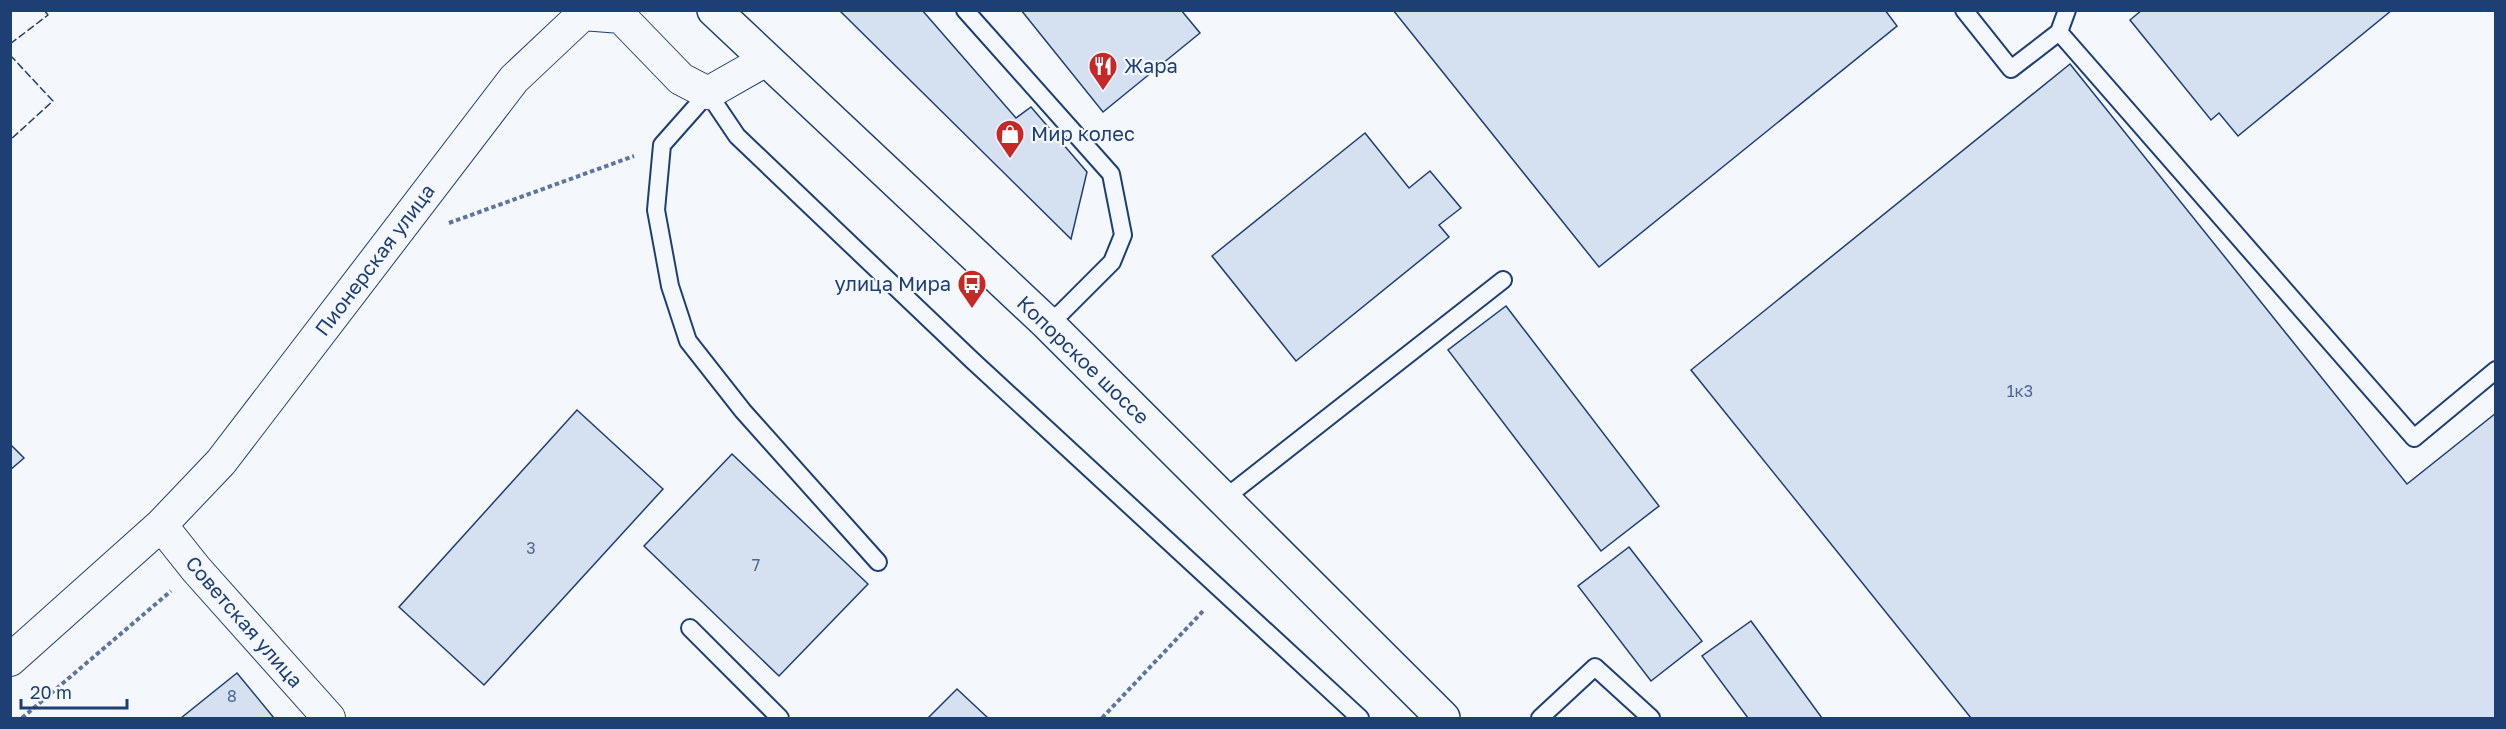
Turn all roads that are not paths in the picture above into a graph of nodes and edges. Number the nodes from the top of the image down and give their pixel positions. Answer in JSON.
{"nodes":[{"id":1,"x":714,"y":10,"type":"edge"},
{"id":2,"x":965,"y":10,"type":"edge"},
{"id":3,"x":1964,"y":10,"type":"edge"},
{"id":4,"x":2067,"y":10,"type":"edge"},
{"id":5,"x":617,"y":14,"type":"edge"},
{"id":6,"x":2059,"y":32,"type":"junction"},
{"id":7,"x":766,"y":60,"type":"junction"},
{"id":8,"x":708,"y":93,"type":"junction"},
{"id":9,"x":1503,"y":280,"type":"dead end"},
{"id":10,"x":1047,"y":323,"type":"junction"},
{"id":11,"x":2496,"y":370,"type":"edge"},
{"id":12,"x":1225,"y":498,"type":"junction"},
{"id":13,"x":161,"y":525,"type":"junction"},
{"id":14,"x":878,"y":562,"type":"dead end"},
{"id":15,"x":690,"y":628,"type":"dead end"},
{"id":16,"x":10,"y":660,"type":"edge"},
{"id":17,"x":329,"y":718,"type":"edge"},
{"id":18,"x":780,"y":718,"type":"edge"},
{"id":19,"x":1360,"y":718,"type":"edge"},
{"id":20,"x":1443,"y":718,"type":"edge"},
{"id":21,"x":1540,"y":718,"type":"edge"},
{"id":22,"x":1651,"y":718,"type":"edge"}],
"edges":[{"from":1,"to":7,"type":"main road","name":"Копорское шоссе"},
{"from":2,"to":10,"type":"lane"},
{"from":3,"to":6,"type":"lane"},
{"from":4,"to":6,"type":"lane"},
{"from":5,"to":8,"type":"street","name":"Пионерская улица"},
{"from":5,"to":13,"type":"street","name":"Пионерская улица"},
{"from":6,"to":11,"type":"lane"},
{"from":7,"to":8,"type":"street"},
{"from":7,"to":10,"type":"main road","name":"Копорское шоссе"},
{"from":8,"to":14,"type":"lane"},
{"from":8,"to":19,"type":"lane"},
{"from":9,"to":12,"type":"lane"},
{"from":10,"to":12,"type":"main road","name":"Копорское шоссе"},
{"from":12,"to":20,"type":"main road","name":"Копорское шоссе"},
{"from":13,"to":16,"type":"street","name":"Пионерская улица"},
{"from":13,"to":17,"type":"street","name":"Советская улица"},
{"from":15,"to":18,"type":"lane"},
{"from":21,"to":22,"type":"lane"}]}
